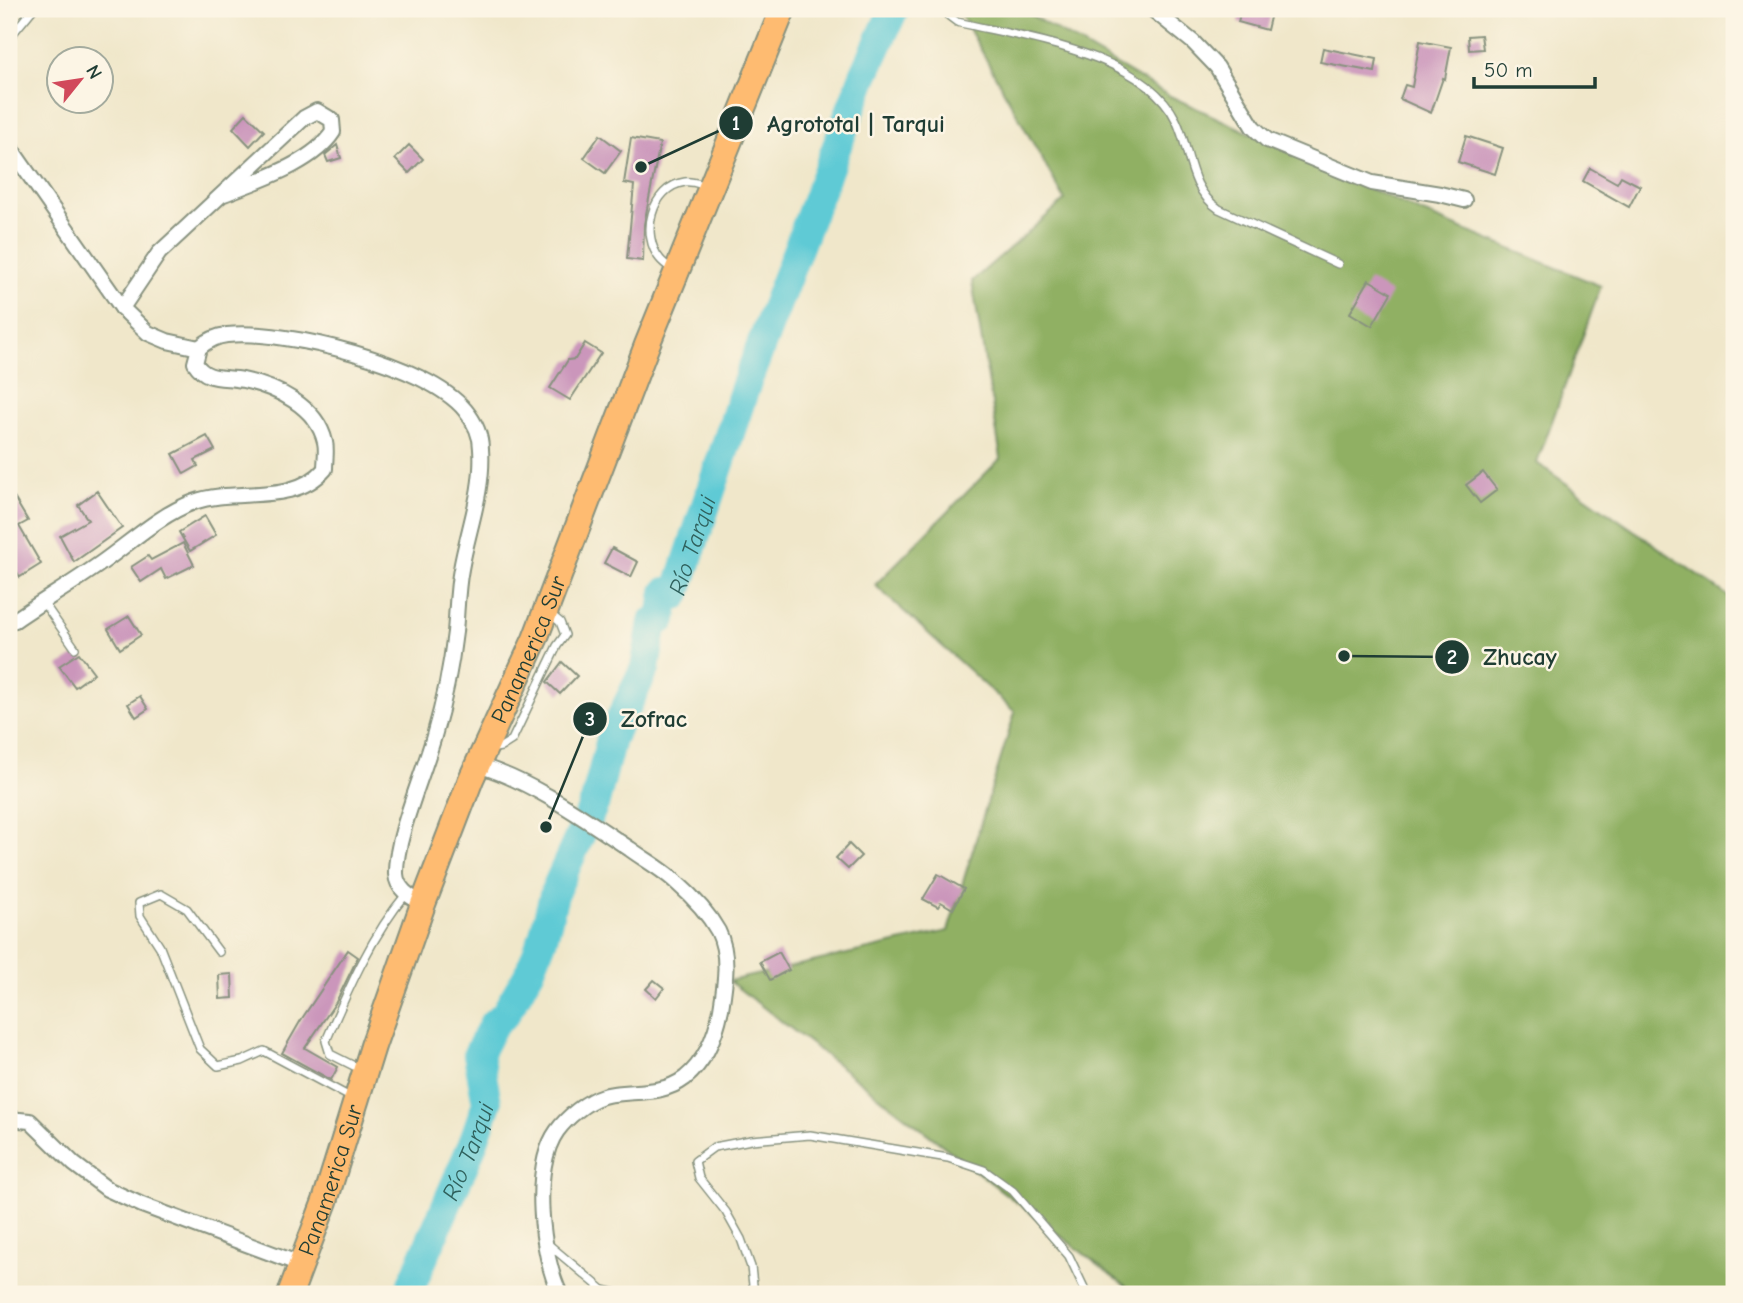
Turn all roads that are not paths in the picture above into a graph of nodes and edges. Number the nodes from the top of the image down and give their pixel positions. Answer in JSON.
{"nodes":[{"id":1,"x":33,"y":9,"type":"edge"},
{"id":2,"x":783,"y":9,"type":"edge"},
{"id":3,"x":946,"y":9,"type":"edge"},
{"id":4,"x":1152,"y":9,"type":"edge"},
{"id":5,"x":9,"y":38,"type":"edge"},
{"id":6,"x":9,"y":146,"type":"edge"},
{"id":7,"x":710,"y":187,"type":"junction"},
{"id":8,"x":224,"y":194,"type":"junction"},
{"id":9,"x":1464,"y":200,"type":"dead end"},
{"id":10,"x":1338,"y":264,"type":"dead end"},
{"id":11,"x":676,"y":272,"type":"junction"},
{"id":12,"x":122,"y":308,"type":"junction"},
{"id":13,"x":199,"y":348,"type":"junction"},
{"id":14,"x":42,"y":601,"type":"junction"},
{"id":15,"x":9,"y":621,"type":"edge"},
{"id":16,"x":75,"y":648,"type":"dead end"},
{"id":17,"x":481,"y":757,"type":"junction"},
{"id":18,"x":415,"y":899,"type":"junction"},
{"id":19,"x":219,"y":952,"type":"dead end"},
{"id":20,"x":366,"y":1072,"type":"junction"},
{"id":21,"x":356,"y":1101,"type":"junction"},
{"id":22,"x":9,"y":1119,"type":"edge"},
{"id":23,"x":545,"y":1242,"type":"junction"},
{"id":24,"x":300,"y":1265,"type":"junction"},
{"id":25,"x":290,"y":1294,"type":"edge"},
{"id":26,"x":560,"y":1294,"type":"edge"},
{"id":27,"x":621,"y":1294,"type":"edge"},
{"id":28,"x":754,"y":1294,"type":"edge"},
{"id":29,"x":1087,"y":1294,"type":"edge"}],
"edges":[{"from":1,"to":5,"type":"lane"},
{"from":2,"to":7,"type":"highway","name":"Panamerica Sur"},
{"from":3,"to":10,"type":"lane"},
{"from":4,"to":9,"type":"street"},
{"from":6,"to":12,"type":"street"},
{"from":7,"to":11,"type":"highway","name":"Panamerica Sur"},
{"from":7,"to":11,"type":"lane"},
{"from":8,"to":8,"type":"street"},
{"from":8,"to":12,"type":"street"},
{"from":11,"to":17,"type":"highway","name":"Panamerica Sur"},
{"from":12,"to":13,"type":"street"},
{"from":13,"to":14,"type":"street"},
{"from":13,"to":18,"type":"street"},
{"from":14,"to":15,"type":"street"},
{"from":14,"to":16,"type":"lane"},
{"from":17,"to":18,"type":"highway","name":"Panamerica Sur"},
{"from":17,"to":23,"type":"street"},
{"from":18,"to":20,"type":"highway","name":"Panamerica Sur"},
{"from":18,"to":20,"type":"lane"},
{"from":19,"to":21,"type":"lane"},
{"from":20,"to":21,"type":"highway","name":"Panamerica Sur"},
{"from":21,"to":24,"type":"highway","name":"Panamerica Sur"},
{"from":22,"to":24,"type":"street"},
{"from":23,"to":26,"type":"street"},
{"from":23,"to":27,"type":"lane"},
{"from":24,"to":25,"type":"highway","name":"Panamerica Sur"},
{"from":28,"to":29,"type":"lane"}]}
